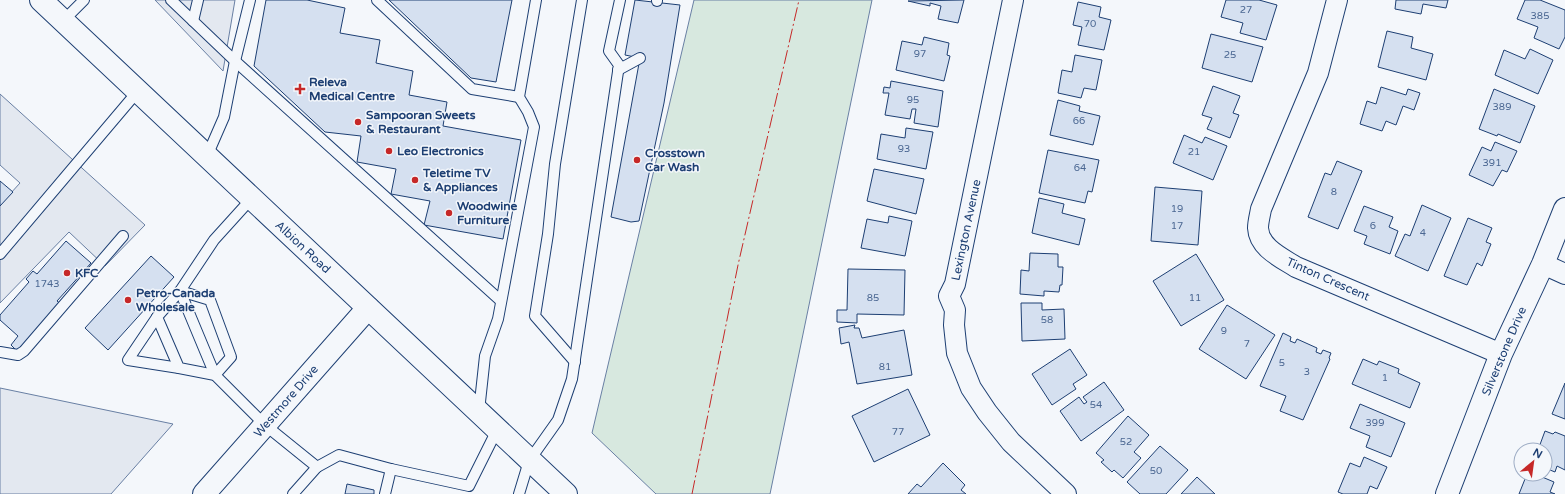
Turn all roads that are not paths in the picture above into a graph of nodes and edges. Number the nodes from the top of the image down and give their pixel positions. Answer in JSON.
{"nodes":[{"id":1,"x":41,"y":0,"type":"edge"},
{"id":2,"x":84,"y":0,"type":"edge"},
{"id":3,"x":171,"y":0,"type":"edge"},
{"id":4,"x":198,"y":0,"type":"edge"},
{"id":5,"x":250,"y":0,"type":"edge"},
{"id":6,"x":377,"y":0,"type":"edge"},
{"id":7,"x":536,"y":0,"type":"edge"},
{"id":8,"x":582,"y":0,"type":"edge"},
{"id":9,"x":620,"y":0,"type":"edge"},
{"id":10,"x":1013,"y":0,"type":"edge"},
{"id":11,"x":1336,"y":0,"type":"edge"},
{"id":12,"x":63,"y":21,"type":"junction"},
{"id":13,"x":193,"y":21,"type":"junction"},
{"id":14,"x":640,"y":58,"type":"dead end"},
{"id":15,"x":235,"y":61,"type":"junction"},
{"id":16,"x":618,"y":70,"type":"junction"},
{"id":17,"x":138,"y":91,"type":"junction"},
{"id":18,"x":519,"y":97,"type":"junction"},
{"id":19,"x":207,"y":156,"type":"junction"},
{"id":20,"x":252,"y":198,"type":"junction"},
{"id":21,"x":1565,"y":209,"type":"edge"},
{"id":22,"x":123,"y":236,"type":"dead end"},
{"id":23,"x":0,"y":254,"type":"edge"},
{"id":24,"x":1543,"y":264,"type":"junction"},
{"id":25,"x":1565,"y":274,"type":"edge"},
{"id":26,"x":180,"y":291,"type":"junction"},
{"id":27,"x":501,"y":301,"type":"junction"},
{"id":28,"x":368,"y":308,"type":"junction"},
{"id":29,"x":157,"y":317,"type":"junction"},
{"id":30,"x":0,"y":352,"type":"edge"},
{"id":31,"x":1501,"y":354,"type":"junction"},
{"id":32,"x":575,"y":362,"type":"junction"},
{"id":33,"x":179,"y":368,"type":"junction"},
{"id":34,"x":215,"y":375,"type":"junction"},
{"id":35,"x":479,"y":412,"type":"junction"},
{"id":36,"x":265,"y":425,"type":"junction"},
{"id":37,"x":497,"y":430,"type":"junction"},
{"id":38,"x":529,"y":461,"type":"junction"},
{"id":39,"x":317,"y":467,"type":"junction"},
{"id":40,"x":391,"y":469,"type":"junction"},
{"id":41,"x":468,"y":490,"type":"edge"},
{"id":42,"x":204,"y":494,"type":"edge"},
{"id":43,"x":293,"y":494,"type":"edge"},
{"id":44,"x":385,"y":494,"type":"edge"},
{"id":45,"x":519,"y":494,"type":"edge"},
{"id":46,"x":566,"y":494,"type":"edge"},
{"id":47,"x":1066,"y":494,"type":"edge"},
{"id":48,"x":1447,"y":494,"type":"edge"}],
"edges":[{"from":1,"to":12,"type":"main road","name":"Albion Road"},
{"from":2,"to":12,"type":"lane"},
{"from":3,"to":13,"type":"lane"},
{"from":4,"to":13,"type":"lane"},
{"from":5,"to":15,"type":"lane"},
{"from":6,"to":18,"type":"lane"},
{"from":7,"to":18,"type":"lane"},
{"from":8,"to":32,"type":"lane"},
{"from":9,"to":16,"type":"lane"},
{"from":10,"to":47,"type":"street","name":"Lexington Avenue"},
{"from":11,"to":31,"type":"street","name":"Tinton Crescent"},
{"from":12,"to":17,"type":"main road","name":"Albion Road"},
{"from":13,"to":15,"type":"lane"},
{"from":14,"to":16,"type":"lane"},
{"from":15,"to":19,"type":"lane"},
{"from":15,"to":27,"type":"lane"},
{"from":16,"to":32,"type":"lane"},
{"from":17,"to":19,"type":"main road","name":"Albion Road"},
{"from":17,"to":23,"type":"lane"},
{"from":18,"to":27,"type":"lane"},
{"from":19,"to":20,"type":"main road","name":"Albion Road"},
{"from":20,"to":26,"type":"lane"},
{"from":20,"to":28,"type":"main road","name":"Albion Road"},
{"from":21,"to":24,"type":"main road","name":"Silverstone Drive"},
{"from":22,"to":30,"type":"lane"},
{"from":24,"to":25,"type":"street"},
{"from":24,"to":31,"type":"main road","name":"Silverstone Drive"},
{"from":26,"to":29,"type":"lane"},
{"from":26,"to":34,"type":"lane"},
{"from":26,"to":34,"type":"lane"},
{"from":27,"to":35,"type":"lane"},
{"from":28,"to":35,"type":"main road","name":"Albion Road"},
{"from":28,"to":36,"type":"main road","name":"Westmore Drive"},
{"from":29,"to":33,"type":"lane"},
{"from":29,"to":33,"type":"lane"},
{"from":31,"to":48,"type":"main road","name":"Silverstone Drive"},
{"from":32,"to":38,"type":"lane"},
{"from":33,"to":34,"type":"lane"},
{"from":34,"to":36,"type":"lane"},
{"from":35,"to":37,"type":"main road","name":"Albion Road"},
{"from":36,"to":39,"type":"lane"},
{"from":36,"to":42,"type":"main road","name":"Westmore Drive"},
{"from":37,"to":38,"type":"main road","name":"Albion Road"},
{"from":37,"to":41,"type":"lane"},
{"from":38,"to":45,"type":"lane"},
{"from":38,"to":46,"type":"main road","name":"Albion Road"},
{"from":39,"to":40,"type":"lane"},
{"from":39,"to":43,"type":"lane"},
{"from":40,"to":41,"type":"lane"},
{"from":40,"to":44,"type":"lane"}]}
